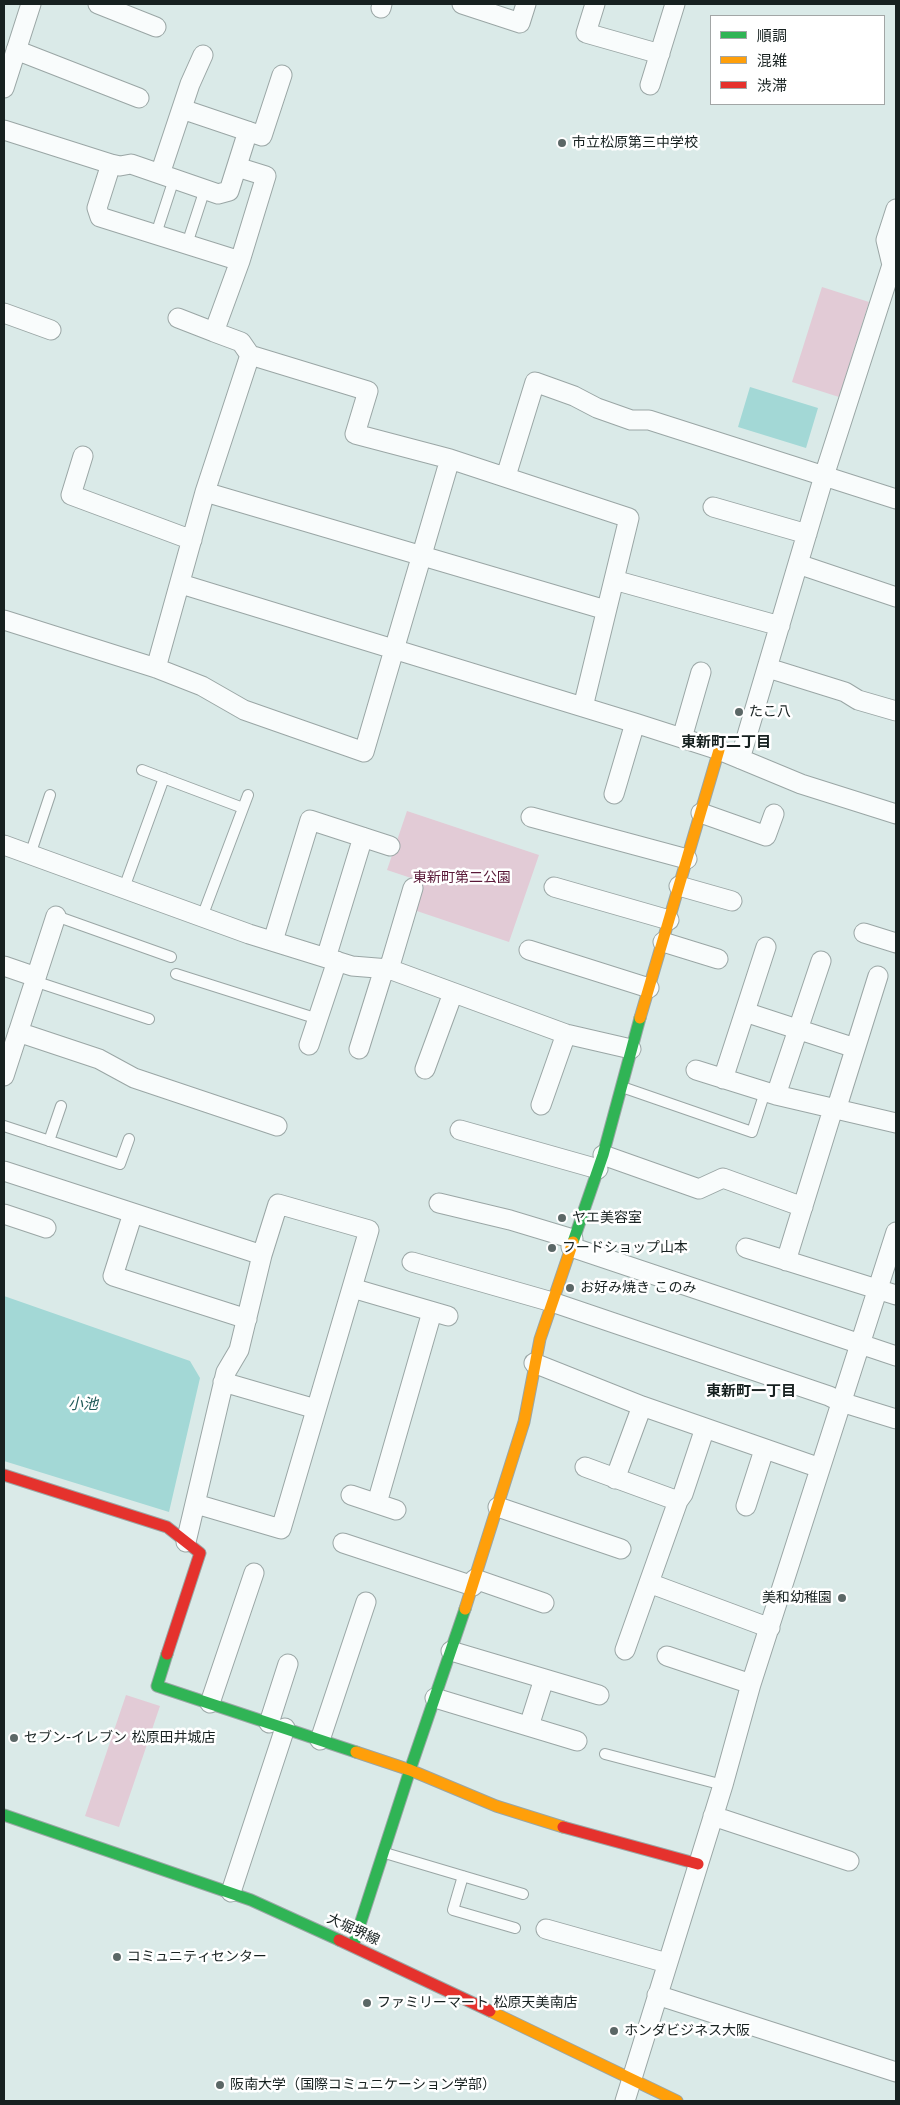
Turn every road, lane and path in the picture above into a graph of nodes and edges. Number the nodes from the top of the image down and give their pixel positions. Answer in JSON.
{"nodes":[{"id":1,"x":31,"y":4,"type":"edge"},
{"id":2,"x":98,"y":4,"type":"edge"},
{"id":3,"x":462,"y":4,"type":"edge"},
{"id":4,"x":526,"y":4,"type":"edge"},
{"id":5,"x":595,"y":4,"type":"edge"},
{"id":6,"x":675,"y":4,"type":"edge"},
{"id":7,"x":156,"y":27,"type":"dead end"},
{"id":8,"x":16,"y":50,"type":"junction"},
{"id":9,"x":660,"y":54,"type":"junction"},
{"id":10,"x":203,"y":55,"type":"dead end"},
{"id":11,"x":282,"y":75,"type":"dead end"},
{"id":12,"x":650,"y":85,"type":"dead end"},
{"id":13,"x":4,"y":88,"type":"edge"},
{"id":14,"x":139,"y":98,"type":"dead end"},
{"id":15,"x":182,"y":110,"type":"junction"},
{"id":16,"x":4,"y":130,"type":"edge"},
{"id":17,"x":248,"y":131,"type":"junction"},
{"id":18,"x":111,"y":164,"type":"junction"},
{"id":19,"x":237,"y":167,"type":"junction"},
{"id":20,"x":167,"y":176,"type":"junction"},
{"id":21,"x":205,"y":189,"type":"junction"},
{"id":22,"x":896,"y":209,"type":"edge"},
{"id":23,"x":156,"y":234,"type":"junction"},
{"id":24,"x":187,"y":244,"type":"junction"},
{"id":25,"x":240,"y":261,"type":"junction"},
{"id":26,"x":4,"y":313,"type":"edge"},
{"id":27,"x":178,"y":318,"type":"dead end"},
{"id":28,"x":51,"y":330,"type":"dead end"},
{"id":29,"x":214,"y":332,"type":"junction"},
{"id":30,"x":250,"y":355,"type":"junction"},
{"id":31,"x":83,"y":456,"type":"dead end"},
{"id":32,"x":450,"y":459,"type":"junction"},
{"id":33,"x":506,"y":476,"type":"junction"},
{"id":34,"x":824,"y":476,"type":"junction"},
{"id":35,"x":205,"y":492,"type":"junction"},
{"id":36,"x":896,"y":500,"type":"edge"},
{"id":37,"x":713,"y":507,"type":"dead end"},
{"id":38,"x":807,"y":534,"type":"junction"},
{"id":39,"x":192,"y":540,"type":"junction"},
{"id":40,"x":422,"y":557,"type":"junction"},
{"id":41,"x":798,"y":564,"type":"junction"},
{"id":42,"x":614,"y":580,"type":"junction"},
{"id":43,"x":181,"y":584,"type":"junction"},
{"id":44,"x":896,"y":597,"type":"edge"},
{"id":45,"x":606,"y":610,"type":"junction"},
{"id":46,"x":4,"y":620,"type":"edge"},
{"id":47,"x":780,"y":626,"type":"junction"},
{"id":48,"x":395,"y":650,"type":"junction"},
{"id":49,"x":156,"y":668,"type":"junction"},
{"id":50,"x":768,"y":668,"type":"junction"},
{"id":51,"x":701,"y":672,"type":"dead end"},
{"id":52,"x":582,"y":707,"type":"junction"},
{"id":53,"x":896,"y":711,"type":"edge"},
{"id":54,"x":635,"y":723,"type":"junction"},
{"id":55,"x":682,"y":738,"type":"junction"},
{"id":56,"x":719,"y":750,"type":"junction"},
{"id":57,"x":740,"y":759,"type":"junction"},
{"id":58,"x":142,"y":770,"type":"dead end"},
{"id":59,"x":164,"y":778,"type":"junction"},
{"id":60,"x":614,"y":794,"type":"dead end"},
{"id":61,"x":50,"y":795,"type":"dead end"},
{"id":62,"x":248,"y":795,"type":"dead end"},
{"id":63,"x":244,"y":808,"type":"junction"},
{"id":64,"x":701,"y":813,"type":"junction"},
{"id":65,"x":774,"y":814,"type":"dead end"},
{"id":66,"x":896,"y":814,"type":"edge"},
{"id":67,"x":531,"y":817,"type":"dead end"},
{"id":68,"x":363,"y":837,"type":"junction"},
{"id":69,"x":4,"y":845,"type":"edge"},
{"id":70,"x":390,"y":846,"type":"dead end"},
{"id":71,"x":30,"y":854,"type":"junction"},
{"id":72,"x":687,"y":859,"type":"junction"},
{"id":73,"x":679,"y":886,"type":"junction"},
{"id":74,"x":554,"y":887,"type":"dead end"},
{"id":75,"x":124,"y":888,"type":"junction"},
{"id":76,"x":413,"y":888,"type":"dead end"},
{"id":77,"x":732,"y":901,"type":"dead end"},
{"id":78,"x":56,"y":916,"type":"joint"},
{"id":79,"x":202,"y":917,"type":"junction"},
{"id":80,"x":669,"y":920,"type":"junction"},
{"id":81,"x":864,"y":933,"type":"dead end"},
{"id":82,"x":273,"y":941,"type":"junction"},
{"id":83,"x":663,"y":942,"type":"junction"},
{"id":84,"x":896,"y":943,"type":"edge"},
{"id":85,"x":766,"y":947,"type":"dead end"},
{"id":86,"x":529,"y":950,"type":"dead end"},
{"id":87,"x":172,"y":957,"type":"dead end"},
{"id":88,"x":332,"y":959,"type":"junction"},
{"id":89,"x":718,"y":959,"type":"dead end"},
{"id":90,"x":821,"y":961,"type":"dead end"},
{"id":91,"x":4,"y":966,"type":"edge"},
{"id":92,"x":386,"y":969,"type":"junction"},
{"id":93,"x":176,"y":974,"type":"dead end"},
{"id":94,"x":878,"y":976,"type":"dead end"},
{"id":95,"x":35,"y":979,"type":"junction"},
{"id":96,"x":649,"y":988,"type":"junction"},
{"id":97,"x":453,"y":993,"type":"junction"},
{"id":98,"x":745,"y":1012,"type":"junction"},
{"id":99,"x":149,"y":1019,"type":"dead end"},
{"id":100,"x":318,"y":1019,"type":"junction"},
{"id":101,"x":798,"y":1030,"type":"junction"},
{"id":102,"x":18,"y":1032,"type":"junction"},
{"id":103,"x":566,"y":1034,"type":"junction"},
{"id":104,"x":309,"y":1045,"type":"dead end"},
{"id":105,"x":855,"y":1048,"type":"junction"},
{"id":106,"x":359,"y":1049,"type":"dead end"},
{"id":107,"x":631,"y":1050,"type":"junction"},
{"id":108,"x":425,"y":1069,"type":"dead end"},
{"id":109,"x":696,"y":1070,"type":"dead end"},
{"id":110,"x":4,"y":1076,"type":"edge"},
{"id":111,"x":724,"y":1079,"type":"junction"},
{"id":112,"x":621,"y":1087,"type":"junction"},
{"id":113,"x":771,"y":1093,"type":"junction"},
{"id":114,"x":541,"y":1105,"type":"dead end"},
{"id":115,"x":61,"y":1106,"type":"dead end"},
{"id":116,"x":834,"y":1109,"type":"junction"},
{"id":117,"x":896,"y":1123,"type":"edge"},
{"id":118,"x":4,"y":1126,"type":"edge"},
{"id":119,"x":278,"y":1126,"type":"dead end"},
{"id":120,"x":460,"y":1130,"type":"dead end"},
{"id":121,"x":129,"y":1139,"type":"dead end"},
{"id":122,"x":49,"y":1141,"type":"junction"},
{"id":123,"x":600,"y":1162,"type":"junction"},
{"id":124,"x":4,"y":1171,"type":"edge"},
{"id":125,"x":439,"y":1203,"type":"dead end"},
{"id":126,"x":803,"y":1207,"type":"junction"},
{"id":127,"x":133,"y":1213,"type":"junction"},
{"id":128,"x":4,"y":1214,"type":"edge"},
{"id":129,"x":46,"y":1228,"type":"dead end"},
{"id":130,"x":896,"y":1238,"type":"edge"},
{"id":131,"x":572,"y":1243,"type":"junction"},
{"id":132,"x":746,"y":1248,"type":"dead end"},
{"id":133,"x":262,"y":1255,"type":"junction"},
{"id":134,"x":786,"y":1260,"type":"junction"},
{"id":135,"x":412,"y":1262,"type":"dead end"},
{"id":136,"x":352,"y":1288,"type":"junction"},
{"id":137,"x":888,"y":1293,"type":"edge"},
{"id":138,"x":552,"y":1302,"type":"junction"},
{"id":139,"x":247,"y":1319,"type":"junction"},
{"id":140,"x":860,"y":1345,"type":"junction"},
{"id":141,"x":896,"y":1356,"type":"edge"},
{"id":142,"x":534,"y":1363,"type":"junction"},
{"id":143,"x":223,"y":1382,"type":"junction"},
{"id":144,"x":841,"y":1402,"type":"junction"},
{"id":145,"x":642,"y":1406,"type":"junction"},
{"id":146,"x":316,"y":1409,"type":"junction"},
{"id":147,"x":896,"y":1419,"type":"edge"},
{"id":148,"x":706,"y":1428,"type":"junction"},
{"id":149,"x":764,"y":1450,"type":"junction"},
{"id":150,"x":585,"y":1468,"type":"dead end"},
{"id":151,"x":820,"y":1468,"type":"junction"},
{"id":152,"x":4,"y":1475,"type":"edge"},
{"id":153,"x":615,"y":1479,"type":"junction"},
{"id":154,"x":351,"y":1495,"type":"dead end"},
{"id":155,"x":678,"y":1501,"type":"junction"},
{"id":156,"x":377,"y":1503,"type":"junction"},
{"id":157,"x":196,"y":1504,"type":"junction"},
{"id":158,"x":746,"y":1506,"type":"dead end"},
{"id":159,"x":498,"y":1507,"type":"junction"},
{"id":160,"x":396,"y":1510,"type":"dead end"},
{"id":161,"x":186,"y":1542,"type":"junction"},
{"id":162,"x":344,"y":1543,"type":"dead end"},
{"id":163,"x":621,"y":1549,"type":"dead end"},
{"id":164,"x":254,"y":1573,"type":"dead end"},
{"id":165,"x":474,"y":1583,"type":"junction"},
{"id":166,"x":649,"y":1583,"type":"junction"},
{"id":167,"x":366,"y":1602,"type":"dead end"},
{"id":168,"x":544,"y":1603,"type":"dead end"},
{"id":169,"x":770,"y":1628,"type":"junction"},
{"id":170,"x":625,"y":1650,"type":"dead end"},
{"id":171,"x":451,"y":1651,"type":"junction"},
{"id":172,"x":666,"y":1656,"type":"dead end"},
{"id":173,"x":288,"y":1664,"type":"dead end"},
{"id":174,"x":544,"y":1679,"type":"junction"},
{"id":175,"x":751,"y":1684,"type":"junction"},
{"id":176,"x":599,"y":1695,"type":"dead end"},
{"id":177,"x":435,"y":1698,"type":"junction"},
{"id":178,"x":210,"y":1703,"type":"junction"},
{"id":179,"x":277,"y":1725,"type":"junction"},
{"id":180,"x":530,"y":1726,"type":"junction"},
{"id":181,"x":320,"y":1740,"type":"junction"},
{"id":182,"x":577,"y":1741,"type":"dead end"},
{"id":183,"x":605,"y":1754,"type":"dead end"},
{"id":184,"x":410,"y":1770,"type":"junction"},
{"id":185,"x":723,"y":1786,"type":"junction"},
{"id":186,"x":4,"y":1815,"type":"edge"},
{"id":187,"x":713,"y":1816,"type":"junction"},
{"id":188,"x":383,"y":1852,"type":"junction"},
{"id":189,"x":849,"y":1861,"type":"dead end"},
{"id":190,"x":698,"y":1864,"type":"junction"},
{"id":191,"x":463,"y":1876,"type":"junction"},
{"id":192,"x":231,"y":1892,"type":"junction"},
{"id":193,"x":523,"y":1894,"type":"dead end"},
{"id":194,"x":515,"y":1928,"type":"dead end"},
{"id":195,"x":546,"y":1929,"type":"dead end"},
{"id":196,"x":353,"y":1946,"type":"junction"},
{"id":197,"x":667,"y":1964,"type":"junction"},
{"id":198,"x":657,"y":1995,"type":"junction"},
{"id":199,"x":895,"y":2066,"type":"edge"},
{"id":200,"x":631,"y":2080,"type":"junction"},
{"id":201,"x":625,"y":2101,"type":"edge"},
{"id":202,"x":677,"y":2101,"type":"edge"}],
"edges":[{"from":1,"to":8,"type":"street"},
{"from":2,"to":7,"type":"street"},
{"from":3,"to":4,"type":"street"},
{"from":5,"to":9,"type":"street"},
{"from":6,"to":9,"type":"street"},
{"from":8,"to":13,"type":"street"},
{"from":8,"to":14,"type":"street"},
{"from":9,"to":12,"type":"street"},
{"from":10,"to":15,"type":"street"},
{"from":11,"to":17,"type":"street"},
{"from":15,"to":17,"type":"street"},
{"from":15,"to":20,"type":"street"},
{"from":16,"to":18,"type":"street"},
{"from":17,"to":19,"type":"street"},
{"from":18,"to":20,"type":"street"},
{"from":18,"to":23,"type":"street"},
{"from":19,"to":21,"type":"street"},
{"from":19,"to":25,"type":"street"},
{"from":20,"to":21,"type":"street"},
{"from":20,"to":23,"type":"lane"},
{"from":21,"to":24,"type":"lane"},
{"from":22,"to":34,"type":"street"},
{"from":23,"to":24,"type":"street"},
{"from":24,"to":25,"type":"street"},
{"from":25,"to":29,"type":"street"},
{"from":26,"to":28,"type":"street"},
{"from":27,"to":29,"type":"street"},
{"from":29,"to":30,"type":"street"},
{"from":30,"to":32,"type":"street"},
{"from":30,"to":35,"type":"street"},
{"from":31,"to":39,"type":"street"},
{"from":32,"to":33,"type":"street"},
{"from":32,"to":40,"type":"street"},
{"from":33,"to":34,"type":"street"},
{"from":33,"to":42,"type":"street"},
{"from":34,"to":36,"type":"street"},
{"from":34,"to":38,"type":"street"},
{"from":35,"to":39,"type":"street"},
{"from":35,"to":40,"type":"street"},
{"from":37,"to":38,"type":"street"},
{"from":38,"to":41,"type":"street"},
{"from":39,"to":43,"type":"street"},
{"from":40,"to":45,"type":"street"},
{"from":40,"to":48,"type":"street"},
{"from":41,"to":44,"type":"street"},
{"from":41,"to":47,"type":"street"},
{"from":42,"to":45,"type":"street"},
{"from":42,"to":47,"type":"street"},
{"from":43,"to":48,"type":"street"},
{"from":43,"to":49,"type":"street"},
{"from":45,"to":52,"type":"street"},
{"from":46,"to":49,"type":"street"},
{"from":47,"to":50,"type":"street"},
{"from":48,"to":49,"type":"street"},
{"from":48,"to":52,"type":"street"},
{"from":50,"to":53,"type":"street"},
{"from":50,"to":57,"type":"street"},
{"from":51,"to":55,"type":"street"},
{"from":52,"to":54,"type":"street"},
{"from":54,"to":55,"type":"street"},
{"from":54,"to":60,"type":"street"},
{"from":55,"to":56,"type":"street"},
{"from":56,"to":57,"type":"street"},
{"from":56,"to":64,"type":"street"},
{"from":57,"to":66,"type":"street"},
{"from":58,"to":59,"type":"lane"},
{"from":59,"to":63,"type":"lane"},
{"from":59,"to":75,"type":"lane"},
{"from":61,"to":71,"type":"lane"},
{"from":62,"to":63,"type":"lane"},
{"from":63,"to":79,"type":"lane"},
{"from":64,"to":65,"type":"street"},
{"from":64,"to":72,"type":"street"},
{"from":67,"to":72,"type":"street"},
{"from":68,"to":70,"type":"street"},
{"from":68,"to":82,"type":"street"},
{"from":68,"to":88,"type":"street"},
{"from":69,"to":71,"type":"street"},
{"from":71,"to":75,"type":"street"},
{"from":72,"to":73,"type":"street"},
{"from":73,"to":77,"type":"street"},
{"from":73,"to":80,"type":"street"},
{"from":74,"to":80,"type":"street"},
{"from":75,"to":79,"type":"street"},
{"from":76,"to":92,"type":"street"},
{"from":78,"to":87,"type":"lane"},
{"from":78,"to":95,"type":"street"},
{"from":79,"to":82,"type":"street"},
{"from":80,"to":83,"type":"street"},
{"from":81,"to":84,"type":"street"},
{"from":82,"to":88,"type":"street"},
{"from":83,"to":89,"type":"street"},
{"from":83,"to":96,"type":"street"},
{"from":85,"to":98,"type":"street"},
{"from":86,"to":96,"type":"street"},
{"from":88,"to":92,"type":"street"},
{"from":88,"to":100,"type":"street"},
{"from":90,"to":101,"type":"street"},
{"from":91,"to":95,"type":"street"},
{"from":92,"to":97,"type":"street"},
{"from":92,"to":106,"type":"street"},
{"from":93,"to":100,"type":"lane"},
{"from":94,"to":105,"type":"street"},
{"from":95,"to":99,"type":"lane"},
{"from":95,"to":102,"type":"street"},
{"from":96,"to":107,"type":"street"},
{"from":97,"to":103,"type":"street"},
{"from":97,"to":108,"type":"street"},
{"from":98,"to":101,"type":"street"},
{"from":98,"to":111,"type":"street"},
{"from":100,"to":104,"type":"street"},
{"from":101,"to":105,"type":"street"},
{"from":101,"to":113,"type":"street"},
{"from":102,"to":110,"type":"street"},
{"from":102,"to":119,"type":"street"},
{"from":103,"to":107,"type":"street"},
{"from":103,"to":114,"type":"street"},
{"from":105,"to":116,"type":"street"},
{"from":107,"to":112,"type":"street"},
{"from":109,"to":111,"type":"street"},
{"from":111,"to":113,"type":"street"},
{"from":112,"to":113,"type":"lane"},
{"from":112,"to":123,"type":"street"},
{"from":113,"to":116,"type":"street"},
{"from":115,"to":122,"type":"lane"},
{"from":116,"to":117,"type":"street"},
{"from":116,"to":126,"type":"street"},
{"from":118,"to":122,"type":"lane"},
{"from":120,"to":123,"type":"street"},
{"from":121,"to":122,"type":"lane"},
{"from":123,"to":126,"type":"street"},
{"from":123,"to":131,"type":"street"},
{"from":124,"to":127,"type":"street"},
{"from":125,"to":131,"type":"street"},
{"from":126,"to":134,"type":"street"},
{"from":127,"to":133,"type":"street"},
{"from":127,"to":139,"type":"street"},
{"from":128,"to":129,"type":"street"},
{"from":130,"to":137,"type":"street"},
{"from":131,"to":138,"type":"street"},
{"from":131,"to":140,"type":"street"},
{"from":132,"to":134,"type":"street"},
{"from":133,"to":136,"type":"street"},
{"from":133,"to":139,"type":"street"},
{"from":134,"to":137,"type":"street"},
{"from":135,"to":138,"type":"street"},
{"from":136,"to":146,"type":"street"},
{"from":136,"to":156,"type":"street"},
{"from":137,"to":140,"type":"street"},
{"from":138,"to":142,"type":"street"},
{"from":138,"to":144,"type":"street"},
{"from":139,"to":143,"type":"street"},
{"from":140,"to":141,"type":"street"},
{"from":140,"to":144,"type":"street"},
{"from":142,"to":145,"type":"street"},
{"from":142,"to":159,"type":"street"},
{"from":143,"to":146,"type":"street"},
{"from":143,"to":157,"type":"street"},
{"from":144,"to":147,"type":"street"},
{"from":144,"to":151,"type":"street"},
{"from":145,"to":148,"type":"street"},
{"from":145,"to":153,"type":"street"},
{"from":146,"to":157,"type":"street"},
{"from":148,"to":149,"type":"street"},
{"from":148,"to":155,"type":"street"},
{"from":149,"to":151,"type":"street"},
{"from":149,"to":158,"type":"street"},
{"from":150,"to":153,"type":"street"},
{"from":151,"to":169,"type":"street"},
{"from":152,"to":161,"type":"street"},
{"from":153,"to":155,"type":"street"},
{"from":154,"to":156,"type":"street"},
{"from":155,"to":166,"type":"street"},
{"from":156,"to":160,"type":"street"},
{"from":157,"to":161,"type":"street"},
{"from":159,"to":163,"type":"street"},
{"from":159,"to":165,"type":"street"},
{"from":161,"to":178,"type":"street"},
{"from":162,"to":165,"type":"street"},
{"from":164,"to":178,"type":"street"},
{"from":165,"to":168,"type":"street"},
{"from":165,"to":171,"type":"street"},
{"from":166,"to":169,"type":"street"},
{"from":166,"to":170,"type":"street"},
{"from":167,"to":181,"type":"street"},
{"from":169,"to":175,"type":"street"},
{"from":171,"to":174,"type":"street"},
{"from":171,"to":177,"type":"street"},
{"from":172,"to":175,"type":"street"},
{"from":173,"to":179,"type":"street"},
{"from":174,"to":176,"type":"street"},
{"from":174,"to":180,"type":"street"},
{"from":175,"to":185,"type":"street"},
{"from":177,"to":180,"type":"street"},
{"from":177,"to":184,"type":"street"},
{"from":178,"to":179,"type":"street"},
{"from":179,"to":181,"type":"street"},
{"from":179,"to":192,"type":"street"},
{"from":180,"to":182,"type":"street"},
{"from":181,"to":184,"type":"street"},
{"from":183,"to":185,"type":"lane"},
{"from":184,"to":188,"type":"street"},
{"from":184,"to":190,"type":"street"},
{"from":185,"to":187,"type":"street"},
{"from":186,"to":192,"type":"street","name":"大堀堺線"},
{"from":187,"to":189,"type":"street"},
{"from":187,"to":190,"type":"street"},
{"from":188,"to":191,"type":"lane"},
{"from":188,"to":196,"type":"street"},
{"from":190,"to":197,"type":"street"},
{"from":191,"to":193,"type":"lane"},
{"from":191,"to":194,"type":"lane"},
{"from":192,"to":196,"type":"street","name":"大堀堺線"},
{"from":195,"to":197,"type":"street"},
{"from":196,"to":200,"type":"street","name":"大堀堺線"},
{"from":197,"to":198,"type":"street"},
{"from":198,"to":199,"type":"street"},
{"from":198,"to":200,"type":"street"},
{"from":200,"to":201,"type":"street"},
{"from":200,"to":202,"type":"street","name":"大堀堺線"}]}
